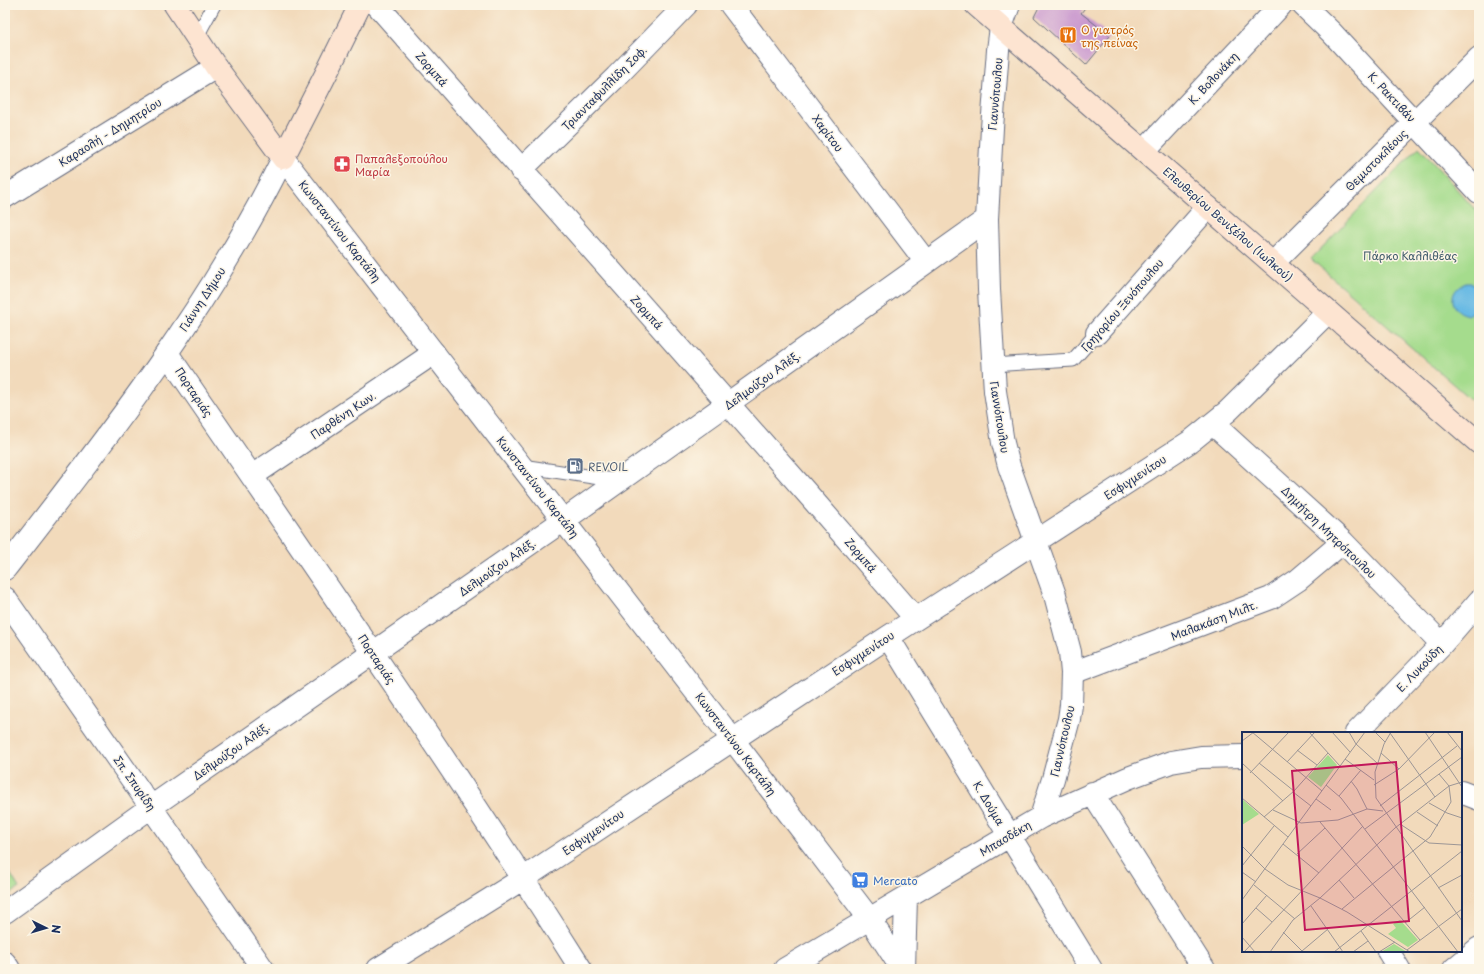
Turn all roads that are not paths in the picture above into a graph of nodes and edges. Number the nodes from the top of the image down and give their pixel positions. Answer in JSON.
{"nodes":[{"id":1,"x":174,"y":5,"type":"edge"},
{"id":2,"x":214,"y":5,"type":"edge"},
{"id":3,"x":360,"y":5,"type":"edge"},
{"id":4,"x":377,"y":5,"type":"edge"},
{"id":5,"x":686,"y":5,"type":"edge"},
{"id":6,"x":731,"y":5,"type":"edge"},
{"id":7,"x":976,"y":5,"type":"edge"},
{"id":8,"x":1010,"y":5,"type":"edge"},
{"id":9,"x":1281,"y":5,"type":"edge"},
{"id":10,"x":1303,"y":5,"type":"edge"},
{"id":11,"x":1001,"y":27,"type":"junction"},
{"id":12,"x":196,"y":38,"type":"junction"},
{"id":13,"x":1479,"y":58,"type":"edge"},
{"id":14,"x":216,"y":67,"type":"junction"},
{"id":15,"x":1414,"y":121,"type":"junction"},
{"id":16,"x":1144,"y":151,"type":"junction"},
{"id":17,"x":283,"y":158,"type":"junction"},
{"id":18,"x":521,"y":170,"type":"junction"},
{"id":19,"x":1479,"y":192,"type":"edge"},
{"id":20,"x":5,"y":197,"type":"edge"},
{"id":21,"x":1208,"y":207,"type":"junction"},
{"id":22,"x":987,"y":219,"type":"junction"},
{"id":23,"x":926,"y":262,"type":"junction"},
{"id":24,"x":1273,"y":264,"type":"junction"},
{"id":25,"x":1328,"y":312,"type":"junction"},
{"id":26,"x":1097,"y":333,"type":"joint"},
{"id":27,"x":167,"y":353,"type":"junction"},
{"id":28,"x":434,"y":353,"type":"junction"},
{"id":29,"x":992,"y":365,"type":"junction"},
{"id":30,"x":728,"y":404,"type":"junction"},
{"id":31,"x":1213,"y":424,"type":"junction"},
{"id":32,"x":1479,"y":443,"type":"edge"},
{"id":33,"x":522,"y":466,"type":"junction"},
{"id":34,"x":252,"y":476,"type":"junction"},
{"id":35,"x":619,"y":481,"type":"junction"},
{"id":36,"x":564,"y":520,"type":"junction"},
{"id":37,"x":1036,"y":541,"type":"junction"},
{"id":38,"x":1343,"y":542,"type":"junction"},
{"id":39,"x":5,"y":568,"type":"edge"},
{"id":40,"x":5,"y":598,"type":"edge"},
{"id":41,"x":1479,"y":601,"type":"edge"},
{"id":42,"x":916,"y":619,"type":"junction"},
{"id":43,"x":888,"y":637,"type":"junction"},
{"id":44,"x":1442,"y":644,"type":"junction"},
{"id":45,"x":373,"y":653,"type":"junction"},
{"id":46,"x":1072,"y":673,"type":"junction"},
{"id":47,"x":1357,"y":732,"type":"edge"},
{"id":48,"x":733,"y":740,"type":"junction"},
{"id":49,"x":1242,"y":756,"type":"edge"},
{"id":50,"x":1462,"y":792,"type":"edge"},
{"id":51,"x":1092,"y":793,"type":"junction"},
{"id":52,"x":1479,"y":799,"type":"edge"},
{"id":53,"x":151,"y":806,"type":"junction"},
{"id":54,"x":1041,"y":816,"type":"junction"},
{"id":55,"x":1009,"y":836,"type":"junction"},
{"id":56,"x":524,"y":878,"type":"junction"},
{"id":57,"x":906,"y":897,"type":"junction"},
{"id":58,"x":5,"y":912,"type":"edge"},
{"id":59,"x":869,"y":918,"type":"junction"},
{"id":60,"x":1479,"y":948,"type":"edge"},
{"id":61,"x":1389,"y":952,"type":"edge"},
{"id":62,"x":5,"y":963,"type":"edge"},
{"id":63,"x":9,"y":969,"type":"edge"},
{"id":64,"x":263,"y":969,"type":"edge"},
{"id":65,"x":378,"y":969,"type":"edge"},
{"id":66,"x":581,"y":969,"type":"edge"},
{"id":67,"x":785,"y":969,"type":"edge"},
{"id":68,"x":903,"y":969,"type":"edge"},
{"id":69,"x":1091,"y":969,"type":"edge"},
{"id":70,"x":1204,"y":969,"type":"edge"},
{"id":71,"x":1398,"y":969,"type":"edge"},
{"id":72,"x":1454,"y":969,"type":"edge"}],
"edges":[{"from":1,"to":12,"type":"main road","name":"Κωνσταντίνου Καρτάλη"},
{"from":2,"to":12,"type":"lane"},
{"from":3,"to":17,"type":"main road","name":"Γιάννη Δήμου"},
{"from":4,"to":18,"type":"street","name":"Ζορμπά"},
{"from":5,"to":18,"type":"street","name":"Τριανταφυλλίδη Σοφ."},
{"from":6,"to":23,"type":"street","name":"Χαρίτου"},
{"from":7,"to":11,"type":"main road","name":"Ελευθερίου Βενιζέλου (Ιωλκού)"},
{"from":8,"to":11,"type":"street","name":"Γιαννόπουλου"},
{"from":9,"to":16,"type":"street","name":"Κ. Βολονάκη"},
{"from":10,"to":15,"type":"street","name":"Κ. Ρακτιβάν"},
{"from":11,"to":16,"type":"main road","name":"Ελευθερίου Βενιζέλου (Ιωλκού)"},
{"from":11,"to":22,"type":"street","name":"Γιαννόπουλου"},
{"from":12,"to":14,"type":"main road","name":"Κωνσταντίνου Καρτάλη"},
{"from":13,"to":15,"type":"street","name":"Θεμιστοκλέους"},
{"from":14,"to":17,"type":"main road","name":"Κωνσταντίνου Καρτάλη"},
{"from":14,"to":20,"type":"street","name":"Καραολή - Δημητρίου"},
{"from":15,"to":19,"type":"street","name":"Κ. Ρακτιβάν"},
{"from":15,"to":24,"type":"street","name":"Θεμιστοκλέους"},
{"from":16,"to":21,"type":"main road","name":"Ελευθερίου Βενιζέλου (Ιωλκού)"},
{"from":17,"to":27,"type":"street","name":"Γιάννη Δήμου"},
{"from":17,"to":28,"type":"street","name":"Κωνσταντίνου Καρτάλη"},
{"from":18,"to":30,"type":"street","name":"Ζορμπά"},
{"from":21,"to":24,"type":"main road","name":"Ελευθερίου Βενιζέλου (Ιωλκού)"},
{"from":21,"to":26,"type":"street","name":"Γρηγορίου Ξενόπουλου"},
{"from":22,"to":23,"type":"street","name":"Δελμούζου Αλέξ."},
{"from":22,"to":29,"type":"street","name":"Γιαννόπουλου"},
{"from":23,"to":30,"type":"street","name":"Δελμούζου Αλέξ."},
{"from":24,"to":25,"type":"main road","name":"Ελευθερίου Βενιζέλου (Ιωλκού)"},
{"from":25,"to":31,"type":"street","name":"Εσφιγμενίτου"},
{"from":25,"to":32,"type":"main road","name":"Ελευθερίου Βενιζέλου (Ιωλκού)"},
{"from":26,"to":29,"type":"lane","name":"Γρηγορίου Ξενόπουλου"},
{"from":27,"to":34,"type":"street","name":"Πορταριάς"},
{"from":27,"to":39,"type":"street","name":"Γιάννη Δήμου"},
{"from":28,"to":33,"type":"street","name":"Κωνσταντίνου Καρτάλη"},
{"from":28,"to":34,"type":"street","name":"Παρθένη Κων."},
{"from":29,"to":37,"type":"street","name":"Γιαννόπουλου"},
{"from":30,"to":35,"type":"street","name":"Δελμούζου Αλέξ."},
{"from":30,"to":42,"type":"street","name":"Ζορμπά"},
{"from":31,"to":37,"type":"street","name":"Εσφιγμενίτου"},
{"from":31,"to":38,"type":"street","name":"Δημήτρη Μητρόπουλου"},
{"from":33,"to":35,"type":"lane"},
{"from":33,"to":36,"type":"street","name":"Κωνσταντίνου Καρτάλη"},
{"from":34,"to":45,"type":"street","name":"Πορταριάς"},
{"from":35,"to":36,"type":"street","name":"Δελμούζου Αλέξ."},
{"from":36,"to":45,"type":"street","name":"Δελμούζου Αλέξ."},
{"from":36,"to":48,"type":"street","name":"Κωνσταντίνου Καρτάλη"},
{"from":37,"to":42,"type":"street","name":"Εσφιγμενίτου"},
{"from":37,"to":46,"type":"street","name":"Γιαννόπουλου"},
{"from":38,"to":44,"type":"street","name":"Δημήτρη Μητρόπουλου"},
{"from":38,"to":46,"type":"street","name":"Μαλακάση Μιλτ."},
{"from":40,"to":53,"type":"street","name":"Σπ. Σπυρίδη"},
{"from":41,"to":44,"type":"street","name":"Ε. Λυκούδη"},
{"from":42,"to":43,"type":"street","name":"Εσφιγμενίτου"},
{"from":43,"to":48,"type":"street","name":"Εσφιγμενίτου"},
{"from":43,"to":55,"type":"street","name":"Κ. Δούμα"},
{"from":44,"to":47,"type":"street","name":"Ε. Λυκούδη"},
{"from":45,"to":53,"type":"street","name":"Δελμούζου Αλέξ."},
{"from":45,"to":56,"type":"street","name":"Πορταριάς"},
{"from":46,"to":54,"type":"street","name":"Γιαννόπουλου"},
{"from":48,"to":56,"type":"street","name":"Εσφιγμενίτου"},
{"from":48,"to":59,"type":"street","name":"Κωνσταντίνου Καρτάλη"},
{"from":49,"to":51,"type":"street","name":"Μπασδέκη"},
{"from":50,"to":52,"type":"street"},
{"from":51,"to":54,"type":"street","name":"Μπασδέκη"},
{"from":51,"to":70,"type":"street"},
{"from":53,"to":58,"type":"street","name":"Δελμούζου Αλέξ."},
{"from":53,"to":64,"type":"street","name":"Σπ. Σπυρίδη"},
{"from":54,"to":55,"type":"street","name":"Μπασδέκη"},
{"from":55,"to":57,"type":"street","name":"Μπασδέκη"},
{"from":55,"to":69,"type":"street","name":"Κ. Δούμα"},
{"from":56,"to":65,"type":"street","name":"Εσφιγμενίτου"},
{"from":56,"to":66,"type":"street","name":"Πορταριάς"},
{"from":57,"to":59,"type":"street","name":"Μπασδέκη"},
{"from":57,"to":68,"type":"street"},
{"from":59,"to":67,"type":"street","name":"Μπασδέκη"},
{"from":59,"to":68,"type":"street","name":"Κωνσταντίνου Καρτάλη"},
{"from":60,"to":72,"type":"street"},
{"from":61,"to":71,"type":"street"},
{"from":62,"to":63,"type":"street"}]}
